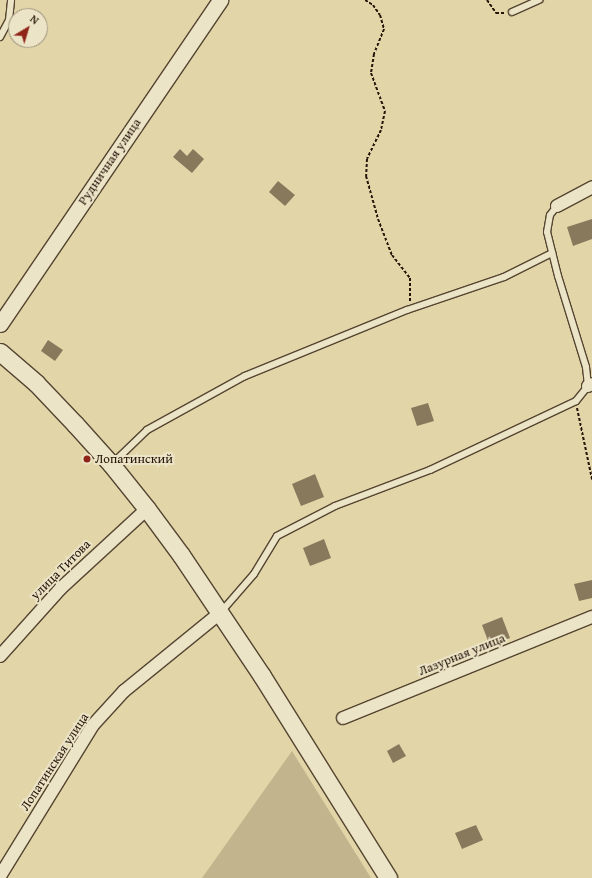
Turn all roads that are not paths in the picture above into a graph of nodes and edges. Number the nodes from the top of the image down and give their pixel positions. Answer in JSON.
{"nodes":[{"id":1,"x":11,"y":0,"type":"edge"},
{"id":2,"x":220,"y":0,"type":"edge"},
{"id":3,"x":539,"y":0,"type":"edge"},
{"id":4,"x":512,"y":12,"type":"road end"},
{"id":5,"x":0,"y":37,"type":"edge"},
{"id":6,"x":592,"y":187,"type":"edge"},
{"id":7,"x":557,"y":206,"type":"joint"},
{"id":8,"x":552,"y":253,"type":"junction"},
{"id":9,"x":0,"y":324,"type":"edge"},
{"id":10,"x":0,"y":352,"type":"edge"},
{"id":11,"x":590,"y":385,"type":"edge"},
{"id":12,"x":111,"y":464,"type":"junction"},
{"id":13,"x":147,"y":509,"type":"junction"},
{"id":14,"x":220,"y":613,"type":"junction"},
{"id":15,"x":592,"y":617,"type":"edge"},
{"id":16,"x":0,"y":656,"type":"edge"},
{"id":17,"x":343,"y":718,"type":"dead end"},
{"id":18,"x":0,"y":874,"type":"edge"},
{"id":19,"x":388,"y":878,"type":"edge"}],
"edges":[{"from":1,"to":5,"type":"lane"},
{"from":2,"to":9,"type":"street","name":"Рудничная улица"},
{"from":3,"to":4,"type":"lane"},
{"from":6,"to":7,"type":"street"},
{"from":7,"to":8,"type":"lane"},
{"from":8,"to":11,"type":"lane"},
{"from":8,"to":12,"type":"lane"},
{"from":10,"to":12,"type":"main road"},
{"from":11,"to":14,"type":"lane"},
{"from":12,"to":13,"type":"main road"},
{"from":13,"to":14,"type":"main road"},
{"from":13,"to":16,"type":"street","name":"улица Титова"},
{"from":14,"to":18,"type":"street","name":"Лопатинская улица"},
{"from":14,"to":19,"type":"main road"},
{"from":15,"to":17,"type":"street","name":"Лазурная улица"}]}
